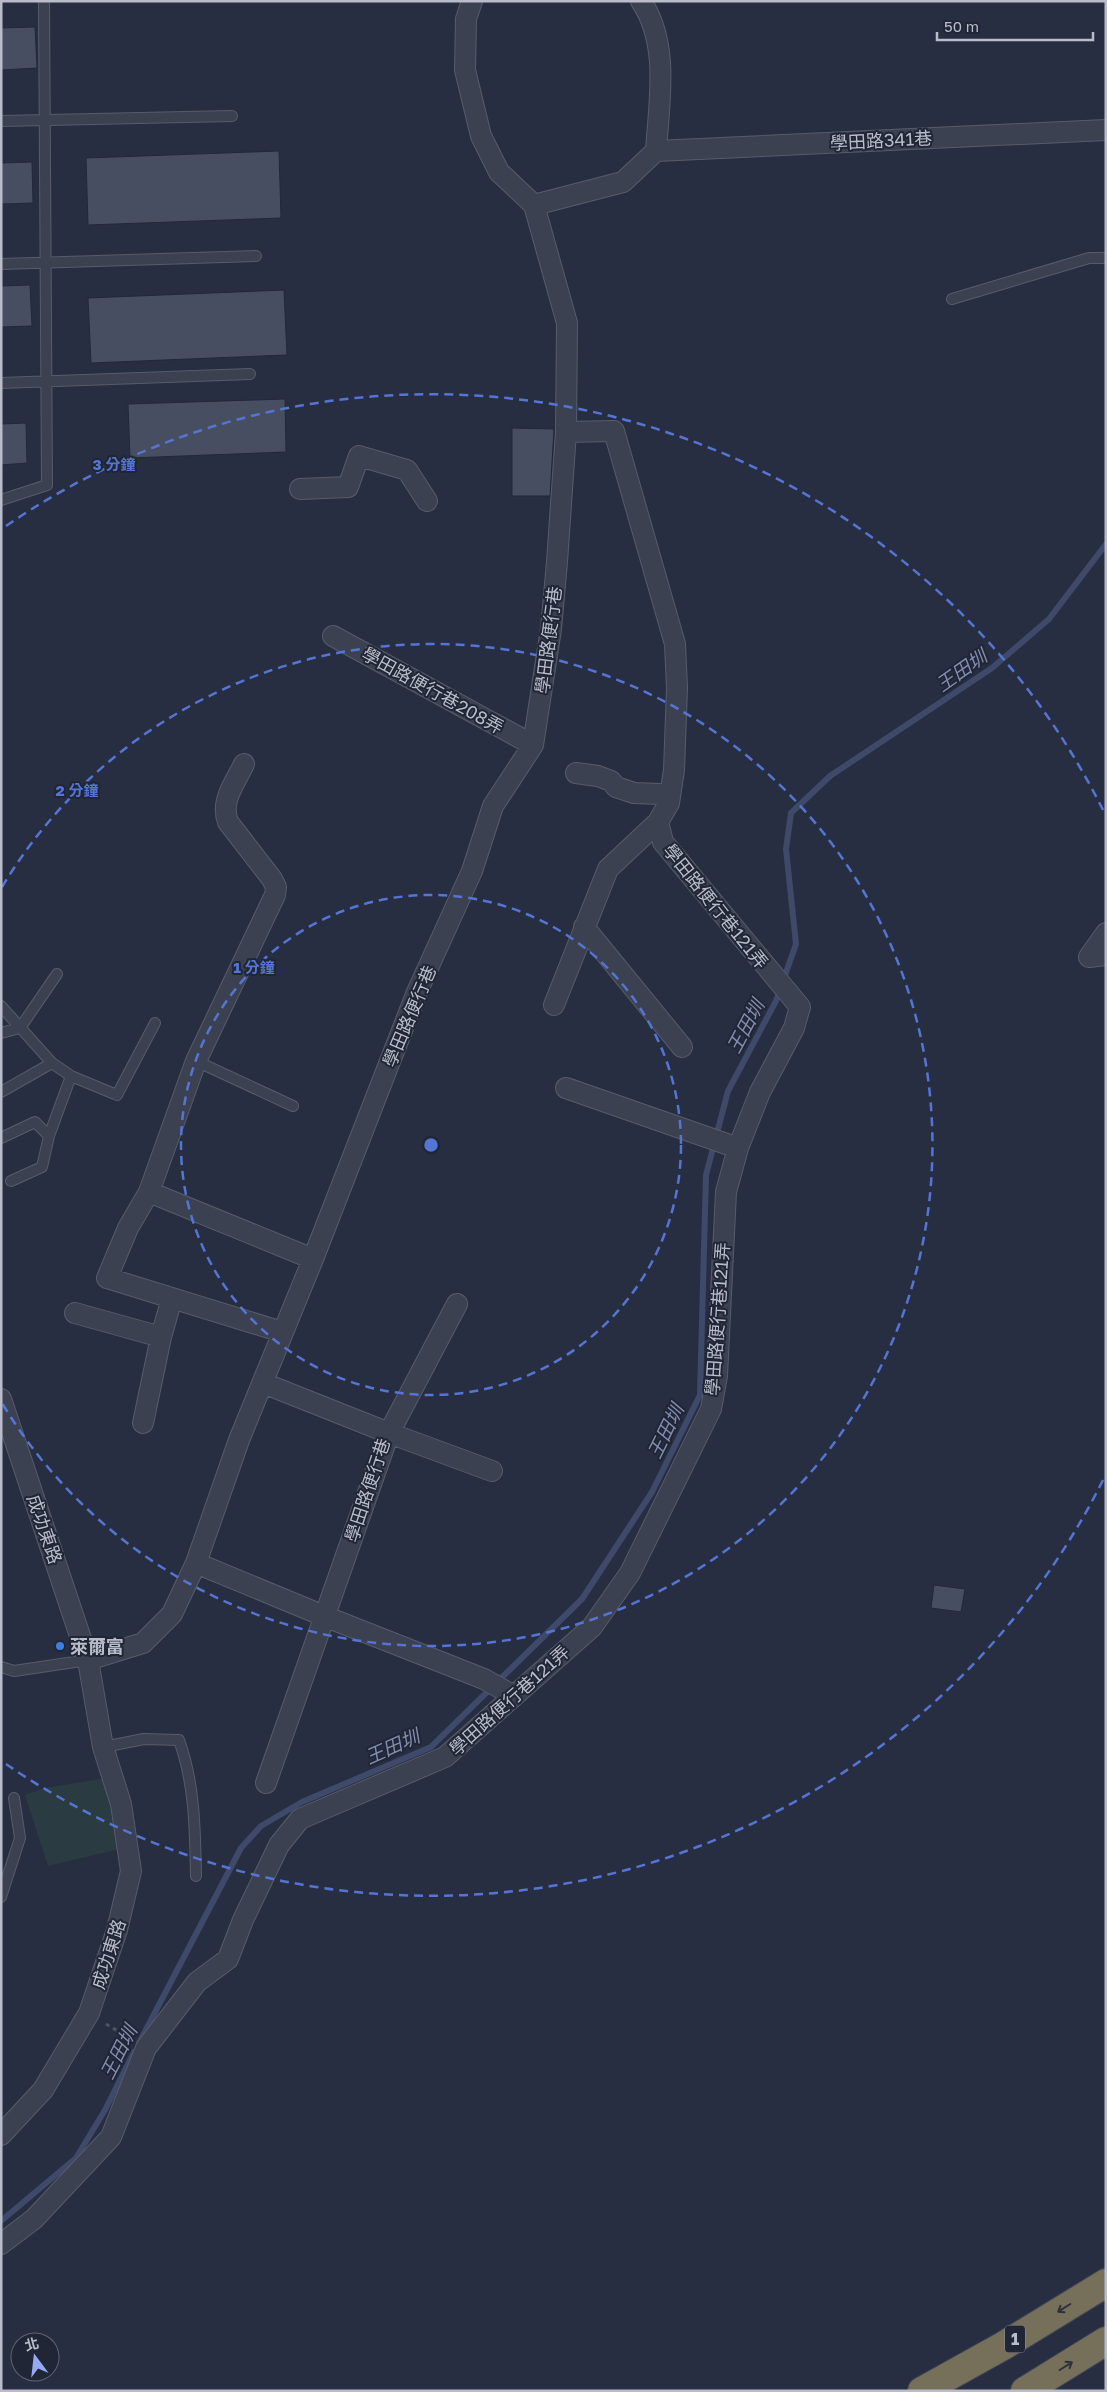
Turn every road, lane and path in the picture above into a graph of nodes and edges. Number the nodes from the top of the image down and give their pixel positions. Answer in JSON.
{"nodes":[{"id":1,"x":44,"y":1,"type":"edge"},
{"id":2,"x":472,"y":1,"type":"edge"},
{"id":3,"x":641,"y":1,"type":"edge"},
{"id":4,"x":232,"y":116,"type":"dead end"},
{"id":5,"x":1,"y":121,"type":"edge"},
{"id":6,"x":45,"y":121,"type":"junction"},
{"id":7,"x":1106,"y":130,"type":"edge"},
{"id":8,"x":656,"y":151,"type":"junction"},
{"id":9,"x":534,"y":205,"type":"junction"},
{"id":10,"x":256,"y":256,"type":"dead end"},
{"id":11,"x":1106,"y":258,"type":"edge"},
{"id":12,"x":45,"y":263,"type":"junction"},
{"id":13,"x":1,"y":264,"type":"edge"},
{"id":14,"x":952,"y":299,"type":"dead end"},
{"id":15,"x":250,"y":374,"type":"dead end"},
{"id":16,"x":46,"y":380,"type":"junction"},
{"id":17,"x":1,"y":383,"type":"edge"},
{"id":18,"x":566,"y":432,"type":"junction"},
{"id":19,"x":300,"y":489,"type":"dead end"},
{"id":20,"x":1,"y":500,"type":"edge"},
{"id":21,"x":427,"y":501,"type":"dead end"},
{"id":22,"x":333,"y":636,"type":"dead end"},
{"id":23,"x":533,"y":745,"type":"junction"},
{"id":24,"x":244,"y":764,"type":"dead end"},
{"id":25,"x":576,"y":773,"type":"dead end"},
{"id":26,"x":669,"y":803,"type":"junction"},
{"id":27,"x":658,"y":822,"type":"junction"},
{"id":28,"x":584,"y":927,"type":"junction"},
{"id":29,"x":1106,"y":933,"type":"edge"},
{"id":30,"x":1106,"y":955,"type":"edge"},
{"id":31,"x":58,"y":974,"type":"dead end"},
{"id":32,"x":554,"y":1005,"type":"dead end"},
{"id":33,"x":1,"y":1006,"type":"edge"},
{"id":34,"x":155,"y":1022,"type":"dead end"},
{"id":35,"x":20,"y":1028,"type":"junction"},
{"id":36,"x":1,"y":1033,"type":"edge"},
{"id":37,"x":682,"y":1047,"type":"dead end"},
{"id":38,"x":196,"y":1062,"type":"junction"},
{"id":39,"x":52,"y":1063,"type":"junction"},
{"id":40,"x":71,"y":1076,"type":"junction"},
{"id":41,"x":566,"y":1088,"type":"dead end"},
{"id":42,"x":1,"y":1092,"type":"edge"},
{"id":43,"x":293,"y":1106,"type":"dead end"},
{"id":44,"x":49,"y":1136,"type":"junction"},
{"id":45,"x":1,"y":1138,"type":"edge"},
{"id":46,"x":738,"y":1148,"type":"junction"},
{"id":47,"x":11,"y":1181,"type":"dead end"},
{"id":48,"x":148,"y":1192,"type":"junction"},
{"id":49,"x":313,"y":1259,"type":"junction"},
{"id":50,"x":172,"y":1298,"type":"junction"},
{"id":51,"x":457,"y":1304,"type":"dead end"},
{"id":52,"x":75,"y":1313,"type":"dead end"},
{"id":53,"x":282,"y":1332,"type":"junction"},
{"id":54,"x":161,"y":1337,"type":"junction"},
{"id":55,"x":263,"y":1383,"type":"junction"},
{"id":56,"x":1,"y":1399,"type":"edge"},
{"id":57,"x":143,"y":1423,"type":"dead end"},
{"id":58,"x":389,"y":1433,"type":"junction"},
{"id":59,"x":492,"y":1471,"type":"dead end"},
{"id":60,"x":196,"y":1563,"type":"junction"},
{"id":61,"x":324,"y":1616,"type":"junction"},
{"id":62,"x":88,"y":1660,"type":"junction"},
{"id":63,"x":1,"y":1667,"type":"edge"},
{"id":64,"x":514,"y":1696,"type":"junction"},
{"id":65,"x":103,"y":1748,"type":"junction"},
{"id":66,"x":266,"y":1782,"type":"dead end"},
{"id":67,"x":14,"y":1798,"type":"dead end"},
{"id":68,"x":196,"y":1876,"type":"dead end"},
{"id":69,"x":1,"y":1897,"type":"edge"},
{"id":70,"x":89,"y":2013,"type":"junction"},
{"id":71,"x":131,"y":2039,"type":"dead end"},
{"id":72,"x":1,"y":2135,"type":"edge"},
{"id":73,"x":1,"y":2244,"type":"edge"},
{"id":74,"x":1106,"y":2282,"type":"edge"},
{"id":75,"x":1106,"y":2341,"type":"edge"},
{"id":76,"x":922,"y":2391,"type":"edge"},
{"id":77,"x":1026,"y":2391,"type":"edge"}],
"edges":[{"from":1,"to":6,"type":"lane"},
{"from":2,"to":9,"type":"street"},
{"from":3,"to":8,"type":"street"},
{"from":4,"to":6,"type":"lane"},
{"from":5,"to":6,"type":"lane"},
{"from":6,"to":12,"type":"lane"},
{"from":7,"to":8,"type":"street","name":"學田路341巷"},
{"from":8,"to":9,"type":"street"},
{"from":9,"to":18,"type":"street","name":"學田路便行巷"},
{"from":10,"to":12,"type":"lane"},
{"from":11,"to":14,"type":"lane"},
{"from":12,"to":13,"type":"lane"},
{"from":12,"to":16,"type":"lane"},
{"from":15,"to":16,"type":"lane"},
{"from":16,"to":17,"type":"lane"},
{"from":16,"to":20,"type":"lane"},
{"from":18,"to":23,"type":"street","name":"學田路便行巷"},
{"from":18,"to":26,"type":"street","name":"學田路便行巷121弄"},
{"from":19,"to":21,"type":"street"},
{"from":22,"to":23,"type":"street","name":"學田路便行巷208弄"},
{"from":23,"to":49,"type":"street","name":"學田路便行巷"},
{"from":24,"to":38,"type":"street"},
{"from":25,"to":26,"type":"street"},
{"from":26,"to":27,"type":"street","name":"學田路便行巷121弄"},
{"from":27,"to":28,"type":"street"},
{"from":27,"to":46,"type":"street","name":"學田路便行巷121弄"},
{"from":28,"to":32,"type":"street"},
{"from":28,"to":37,"type":"street"},
{"from":29,"to":30,"type":"street"},
{"from":31,"to":35,"type":"lane"},
{"from":33,"to":35,"type":"lane"},
{"from":34,"to":40,"type":"lane"},
{"from":35,"to":36,"type":"lane"},
{"from":35,"to":39,"type":"lane"},
{"from":38,"to":43,"type":"lane"},
{"from":38,"to":48,"type":"street"},
{"from":39,"to":40,"type":"lane"},
{"from":39,"to":42,"type":"lane"},
{"from":40,"to":44,"type":"lane"},
{"from":41,"to":46,"type":"street"},
{"from":44,"to":45,"type":"lane"},
{"from":44,"to":47,"type":"lane"},
{"from":46,"to":64,"type":"street","name":"學田路便行巷121弄"},
{"from":48,"to":49,"type":"street"},
{"from":48,"to":50,"type":"street"},
{"from":49,"to":53,"type":"street","name":"學田路便行巷"},
{"from":50,"to":53,"type":"street"},
{"from":50,"to":54,"type":"street"},
{"from":51,"to":58,"type":"street"},
{"from":52,"to":54,"type":"street"},
{"from":53,"to":55,"type":"street","name":"學田路便行巷"},
{"from":54,"to":57,"type":"street"},
{"from":55,"to":58,"type":"street","name":"學田路便行巷"},
{"from":55,"to":60,"type":"street","name":"學田路便行巷"},
{"from":56,"to":62,"type":"street","name":"成功東路"},
{"from":58,"to":59,"type":"street"},
{"from":58,"to":61,"type":"street","name":"學田路便行巷"},
{"from":60,"to":61,"type":"street"},
{"from":60,"to":62,"type":"street","name":"學田路便行巷"},
{"from":61,"to":64,"type":"street"},
{"from":61,"to":66,"type":"street","name":"學田路便行巷"},
{"from":62,"to":63,"type":"lane"},
{"from":62,"to":65,"type":"street","name":"成功東路"},
{"from":64,"to":73,"type":"street","name":"學田路便行巷121弄"},
{"from":65,"to":68,"type":"lane"},
{"from":65,"to":70,"type":"street","name":"成功東路"},
{"from":67,"to":69,"type":"lane"},
{"from":70,"to":71,"type":"path"},
{"from":70,"to":72,"type":"street","name":"成功東路"},
{"from":74,"to":76,"type":"highway","number":"1","one_way":true},
{"from":77,"to":75,"type":"highway","one_way":true}]}
